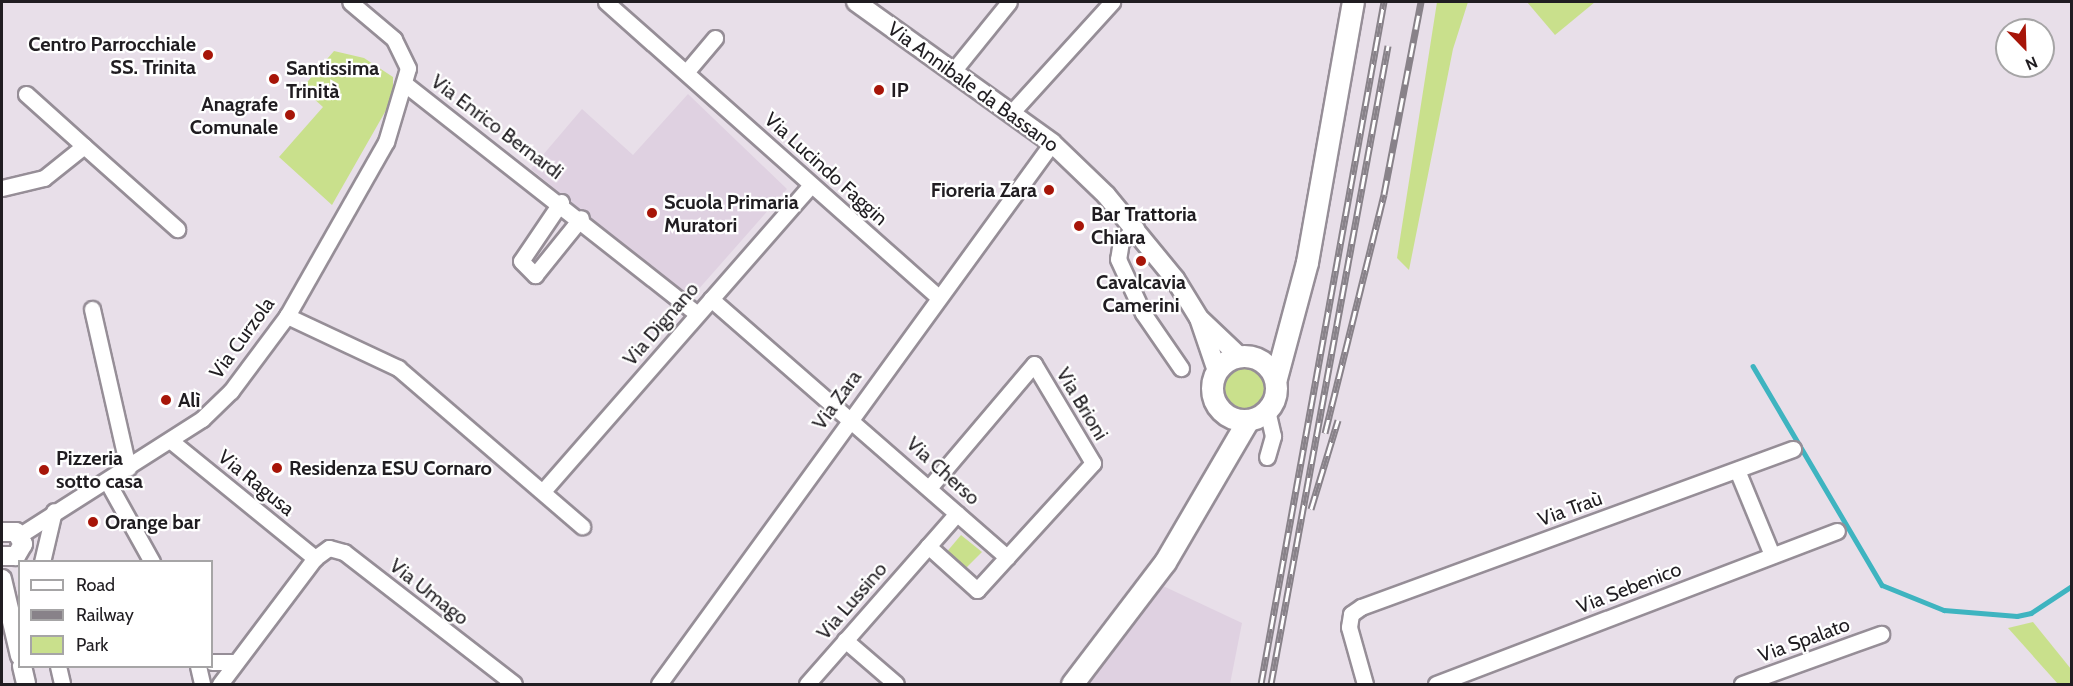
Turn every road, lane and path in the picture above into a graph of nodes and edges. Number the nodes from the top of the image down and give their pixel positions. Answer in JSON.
{"nodes":[{"id":1,"x":350,"y":2,"type":"edge"},
{"id":2,"x":606,"y":2,"type":"edge"},
{"id":3,"x":856,"y":2,"type":"edge"},
{"id":4,"x":1009,"y":2,"type":"edge"},
{"id":5,"x":1112,"y":2,"type":"edge"},
{"id":6,"x":1353,"y":2,"type":"edge"},
{"id":7,"x":715,"y":38,"type":"dead end"},
{"id":8,"x":688,"y":70,"type":"junction"},
{"id":9,"x":954,"y":70,"type":"junction"},
{"id":10,"x":405,"y":84,"type":"junction"},
{"id":11,"x":26,"y":94,"type":"dead end"},
{"id":12,"x":1012,"y":112,"type":"junction"},
{"id":13,"x":1052,"y":143,"type":"junction"},
{"id":14,"x":84,"y":146,"type":"junction"},
{"id":15,"x":812,"y":185,"type":"junction"},
{"id":16,"x":2,"y":188,"type":"edge"},
{"id":17,"x":561,"y":202,"type":"junction"},
{"id":18,"x":580,"y":218,"type":"junction"},
{"id":19,"x":1136,"y":228,"type":"junction"},
{"id":20,"x":177,"y":230,"type":"dead end"},
{"id":21,"x":938,"y":297,"type":"junction"},
{"id":22,"x":711,"y":299,"type":"junction"},
{"id":23,"x":92,"y":309,"type":"dead end"},
{"id":24,"x":696,"y":313,"type":"junction"},
{"id":25,"x":287,"y":316,"type":"junction"},
{"id":26,"x":1292,"y":316,"type":"junction"},
{"id":27,"x":1199,"y":318,"type":"junction"},
{"id":28,"x":1245,"y":356,"type":"junction"},
{"id":29,"x":1181,"y":368,"type":"dead end"},
{"id":30,"x":1216,"y":370,"type":"junction"},
{"id":31,"x":1276,"y":378,"type":"junction"},
{"id":32,"x":1220,"y":410,"type":"junction"},
{"id":33,"x":1267,"y":411,"type":"junction"},
{"id":34,"x":851,"y":416,"type":"junction"},
{"id":35,"x":1248,"y":420,"type":"junction"},
{"id":36,"x":171,"y":441,"type":"junction"},
{"id":37,"x":1793,"y":449,"type":"dead end"},
{"id":38,"x":1267,"y":457,"type":"dead end"},
{"id":39,"x":1217,"y":466,"type":"junction"},
{"id":40,"x":128,"y":468,"type":"junction"},
{"id":41,"x":1737,"y":470,"type":"junction"},
{"id":42,"x":107,"y":482,"type":"junction"},
{"id":43,"x":930,"y":488,"type":"junction"},
{"id":44,"x":544,"y":490,"type":"junction"},
{"id":45,"x":54,"y":511,"type":"junction"},
{"id":46,"x":957,"y":513,"type":"junction"},
{"id":47,"x":582,"y":526,"type":"dead end"},
{"id":48,"x":1838,"y":531,"type":"dead end"},
{"id":49,"x":11,"y":534,"type":"edge"},
{"id":50,"x":928,"y":546,"type":"junction"},
{"id":51,"x":1772,"y":555,"type":"junction"},
{"id":52,"x":4,"y":557,"type":"edge"},
{"id":53,"x":1007,"y":557,"type":"junction"},
{"id":54,"x":315,"y":558,"type":"junction"},
{"id":55,"x":42,"y":560,"type":"edge"},
{"id":56,"x":151,"y":560,"type":"edge"},
{"id":57,"x":2,"y":579,"type":"edge"},
{"id":58,"x":4,"y":604,"type":"edge"},
{"id":59,"x":1881,"y":634,"type":"dead end"},
{"id":60,"x":845,"y":640,"type":"junction"},
{"id":61,"x":18,"y":650,"type":"edge"},
{"id":62,"x":213,"y":662,"type":"edge"},
{"id":63,"x":237,"y":662,"type":"junction"},
{"id":64,"x":22,"y":668,"type":"edge"},
{"id":65,"x":58,"y":668,"type":"edge"},
{"id":66,"x":198,"y":668,"type":"edge"},
{"id":67,"x":26,"y":684,"type":"edge"},
{"id":68,"x":62,"y":684,"type":"edge"},
{"id":69,"x":202,"y":684,"type":"edge"},
{"id":70,"x":220,"y":684,"type":"edge"},
{"id":71,"x":512,"y":684,"type":"edge"},
{"id":72,"x":659,"y":684,"type":"edge"},
{"id":73,"x":807,"y":684,"type":"edge"},
{"id":74,"x":896,"y":684,"type":"edge"},
{"id":75,"x":1072,"y":684,"type":"edge"},
{"id":76,"x":1365,"y":684,"type":"edge"},
{"id":77,"x":1436,"y":684,"type":"edge"},
{"id":78,"x":1742,"y":684,"type":"edge"}],
"edges":[{"from":1,"to":10,"type":"street","name":"Via Enrico Bernardi"},
{"from":2,"to":8,"type":"street","name":"Via Lucindo Faggin"},
{"from":3,"to":9,"type":"street","name":"Via Annibale da Bassano"},
{"from":4,"to":9,"type":"street"},
{"from":5,"to":12,"type":"street"},
{"from":6,"to":26,"type":"main road"},
{"from":7,"to":8,"type":"street"},
{"from":8,"to":15,"type":"street","name":"Via Lucindo Faggin"},
{"from":9,"to":12,"type":"street","name":"Via Annibale da Bassano"},
{"from":10,"to":17,"type":"street","name":"Via Enrico Bernardi"},
{"from":10,"to":25,"type":"street","name":"Via Curzola"},
{"from":11,"to":14,"type":"street"},
{"from":12,"to":13,"type":"street","name":"Via Annibale da Bassano"},
{"from":13,"to":19,"type":"street","name":"Via Annibale da Bassano"},
{"from":13,"to":21,"type":"street","name":"Via Zara"},
{"from":14,"to":16,"type":"street"},
{"from":14,"to":20,"type":"street"},
{"from":15,"to":21,"type":"street","name":"Via Lucindo Faggin"},
{"from":15,"to":22,"type":"street","name":"Via Dignano"},
{"from":17,"to":18,"type":"street","name":"Via Enrico Bernardi"},
{"from":17,"to":18,"type":"street","name":"Via Enrico Bernardi"},
{"from":18,"to":24,"type":"street","name":"Via Enrico Bernardi"},
{"from":19,"to":27,"type":"street","name":"Via Annibale da Bassano"},
{"from":19,"to":29,"type":"street"},
{"from":21,"to":34,"type":"street","name":"Via Zara"},
{"from":22,"to":24,"type":"street","name":"Via Dignano"},
{"from":22,"to":34,"type":"street"},
{"from":23,"to":40,"type":"street"},
{"from":24,"to":44,"type":"street","name":"Via Dignano"},
{"from":25,"to":36,"type":"street","name":"Via Curzola"},
{"from":25,"to":44,"type":"street"},
{"from":26,"to":28,"type":"main road"},
{"from":26,"to":31,"type":"main road"},
{"from":27,"to":28,"type":"street","name":"Via Annibale da Bassano"},
{"from":27,"to":30,"type":"street","name":"Via Annibale da Bassano"},
{"from":28,"to":30,"type":"main road"},
{"from":28,"to":31,"type":"main road","name":"Via Annibale da Bassano"},
{"from":30,"to":32,"type":"main road","name":"Via Annibale da Bassano"},
{"from":31,"to":33,"type":"main road"},
{"from":32,"to":35,"type":"main road"},
{"from":32,"to":39,"type":"main road","name":"Via Annibale da Bassano"},
{"from":33,"to":35,"type":"main road"},
{"from":33,"to":38,"type":"street"},
{"from":34,"to":43,"type":"street","name":"Via Cherso"},
{"from":34,"to":72,"type":"street","name":"Via Zara"},
{"from":35,"to":39,"type":"main road"},
{"from":36,"to":40,"type":"street","name":"Via Curzola"},
{"from":36,"to":54,"type":"street","name":"Via Ragusa"},
{"from":37,"to":41,"type":"street","name":"Via Traù"},
{"from":39,"to":75,"type":"main road"},
{"from":40,"to":42,"type":"street","name":"Via Curzola"},
{"from":41,"to":51,"type":"street"},
{"from":41,"to":76,"type":"street","name":"Via Traù"},
{"from":42,"to":45,"type":"street","name":"Via Curzola"},
{"from":42,"to":56,"type":"street"},
{"from":43,"to":46,"type":"street","name":"Via Cherso"},
{"from":43,"to":53,"type":"street","name":"Via Brioni"},
{"from":44,"to":47,"type":"street"},
{"from":45,"to":49,"type":"street","name":"Via Curzola"},
{"from":45,"to":55,"type":"street"},
{"from":46,"to":50,"type":"street","name":"Via Lussino"},
{"from":46,"to":53,"type":"street","name":"Via Cherso"},
{"from":48,"to":51,"type":"street","name":"Via Sebenico"},
{"from":49,"to":52,"type":"street"},
{"from":50,"to":53,"type":"street"},
{"from":50,"to":60,"type":"street","name":"Via Lussino"},
{"from":51,"to":77,"type":"street","name":"Via Sebenico"},
{"from":52,"to":57,"type":"street"},
{"from":54,"to":63,"type":"street"},
{"from":54,"to":71,"type":"street","name":"Via Umago"},
{"from":57,"to":58,"type":"street"},
{"from":58,"to":61,"type":"street"},
{"from":59,"to":78,"type":"street","name":"Via Spalato"},
{"from":60,"to":73,"type":"street","name":"Via Lussino"},
{"from":60,"to":74,"type":"street"},
{"from":62,"to":63,"type":"street"},
{"from":63,"to":70,"type":"street"},
{"from":64,"to":67,"type":"street"},
{"from":65,"to":68,"type":"street"},
{"from":66,"to":69,"type":"street"}]}
